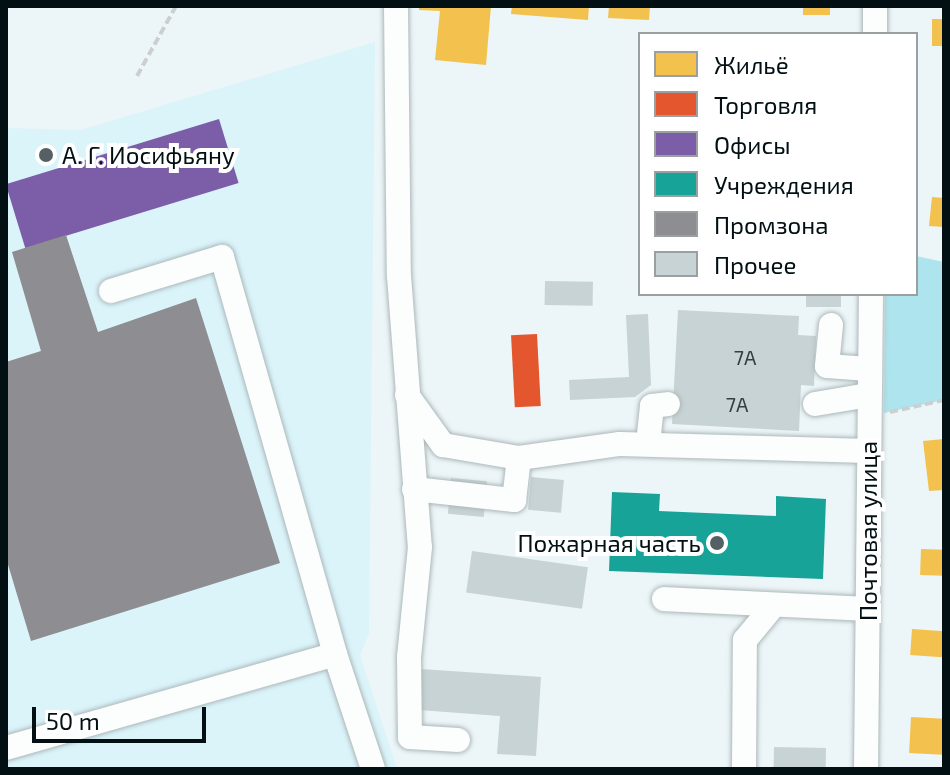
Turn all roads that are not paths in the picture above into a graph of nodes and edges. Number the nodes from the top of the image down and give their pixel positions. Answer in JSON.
{"nodes":[{"id":1,"x":396,"y":6,"type":"edge"},
{"id":2,"x":875,"y":6,"type":"edge"},
{"id":3,"x":875,"y":32,"type":"edge"},
{"id":4,"x":111,"y":291,"type":"dead end"},
{"id":5,"x":871,"y":296,"type":"edge"},
{"id":6,"x":831,"y":325,"type":"dead end"},
{"id":7,"x":869,"y":369,"type":"junction"},
{"id":8,"x":406,"y":393,"type":"junction"},
{"id":9,"x":668,"y":404,"type":"dead end"},
{"id":10,"x":815,"y":404,"type":"dead end"},
{"id":11,"x":869,"y":406,"type":"junction"},
{"id":12,"x":648,"y":444,"type":"junction"},
{"id":13,"x":868,"y":451,"type":"junction"},
{"id":14,"x":519,"y":458,"type":"junction"},
{"id":15,"x":414,"y":489,"type":"junction"},
{"id":16,"x":664,"y":599,"type":"dead end"},
{"id":17,"x":774,"y":605,"type":"junction"},
{"id":18,"x":867,"y":609,"type":"junction"},
{"id":19,"x":335,"y":654,"type":"junction"},
{"id":20,"x":458,"y":740,"type":"dead end"},
{"id":21,"x":6,"y":748,"type":"edge"},
{"id":22,"x":373,"y":769,"type":"edge"},
{"id":23,"x":744,"y":769,"type":"edge"},
{"id":24,"x":866,"y":769,"type":"edge"}],
"edges":[{"from":1,"to":8,"type":"street"},
{"from":2,"to":3,"type":"street"},
{"from":4,"to":19,"type":"street"},
{"from":5,"to":7,"type":"street","name":"Почтовая улица"},
{"from":6,"to":7,"type":"street"},
{"from":7,"to":11,"type":"street","name":"Почтовая улица"},
{"from":8,"to":14,"type":"street"},
{"from":8,"to":15,"type":"street"},
{"from":9,"to":12,"type":"street"},
{"from":10,"to":11,"type":"street"},
{"from":11,"to":13,"type":"street","name":"Почтовая улица"},
{"from":12,"to":13,"type":"street"},
{"from":12,"to":14,"type":"street"},
{"from":13,"to":18,"type":"street","name":"Почтовая улица"},
{"from":14,"to":15,"type":"street"},
{"from":15,"to":20,"type":"street"},
{"from":16,"to":17,"type":"street"},
{"from":17,"to":18,"type":"street"},
{"from":17,"to":23,"type":"street"},
{"from":18,"to":24,"type":"street","name":"Почтовая улица"},
{"from":19,"to":21,"type":"street"},
{"from":19,"to":22,"type":"street"}]}
